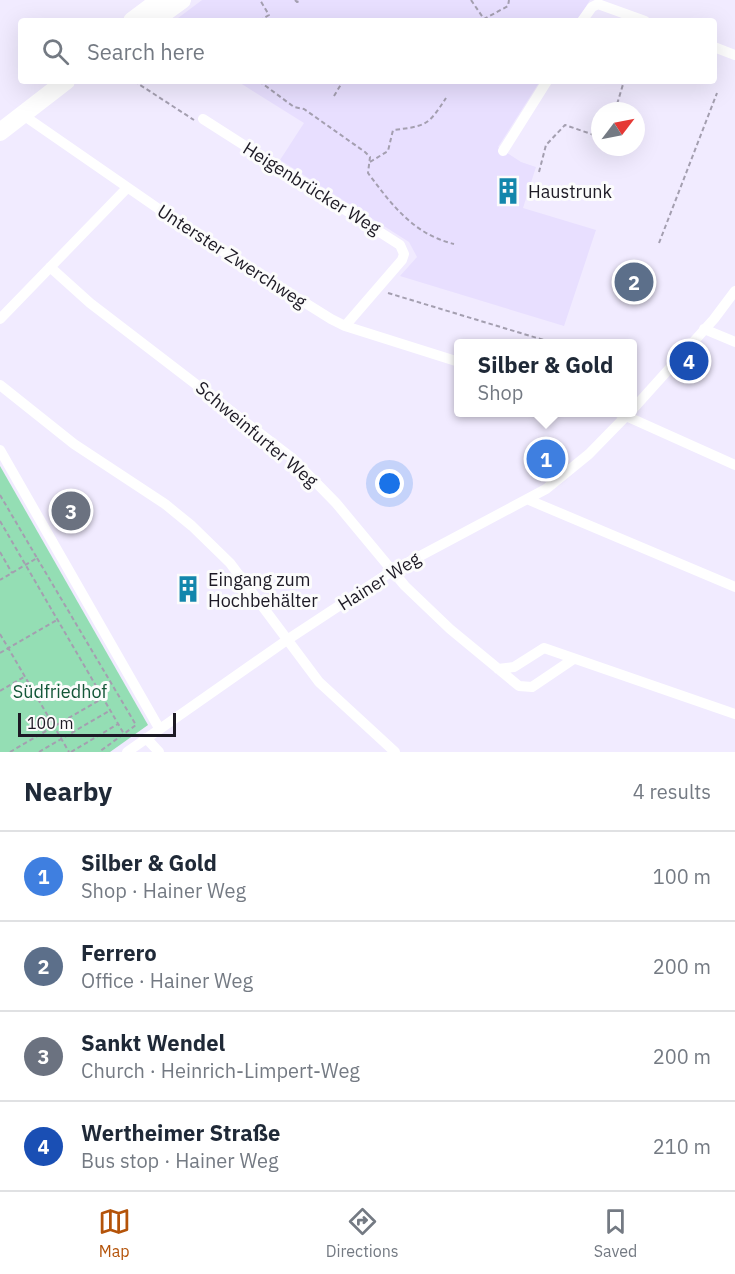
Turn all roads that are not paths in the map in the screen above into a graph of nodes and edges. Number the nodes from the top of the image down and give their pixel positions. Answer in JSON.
{"nodes":[{"id":1,"x":160,"y":0,"type":"edge"},
{"id":2,"x":182,"y":0,"type":"edge"},
{"id":3,"x":136,"y":18,"type":"edge"},
{"id":4,"x":157,"y":18,"type":"edge"},
{"id":5,"x":584,"y":18,"type":"edge"},
{"id":6,"x":637,"y":18,"type":"edge"},
{"id":7,"x":717,"y":48,"type":"edge"},
{"id":8,"x":735,"y":55,"type":"edge"},
{"id":9,"x":62,"y":84,"type":"edge"},
{"id":10,"x":545,"y":84,"type":"edge"},
{"id":11,"x":23,"y":115,"type":"junction"},
{"id":12,"x":203,"y":119,"type":"road end"},
{"id":13,"x":0,"y":132,"type":"edge"},
{"id":14,"x":503,"y":151,"type":"dead end"},
{"id":15,"x":127,"y":188,"type":"junction"},
{"id":16,"x":50,"y":267,"type":"junction"},
{"id":17,"x":735,"y":291,"type":"edge"},
{"id":18,"x":0,"y":319,"type":"edge"},
{"id":19,"x":345,"y":326,"type":"junction"},
{"id":20,"x":704,"y":329,"type":"junction"},
{"id":21,"x":735,"y":342,"type":"edge"},
{"id":22,"x":454,"y":360,"type":"edge"},
{"id":23,"x":0,"y":385,"type":"edge"},
{"id":24,"x":637,"y":401,"type":"edge"},
{"id":25,"x":622,"y":417,"type":"edge"},
{"id":26,"x":637,"y":417,"type":"edge"},
{"id":27,"x":0,"y":450,"type":"edge"},
{"id":28,"x":735,"y":465,"type":"edge"},
{"id":29,"x":529,"y":501,"type":"junction"},
{"id":30,"x":392,"y":571,"type":"junction"},
{"id":31,"x":735,"y":587,"type":"edge"},
{"id":32,"x":287,"y":640,"type":"junction"},
{"id":33,"x":572,"y":660,"type":"junction"},
{"id":34,"x":498,"y":669,"type":"junction"},
{"id":35,"x":735,"y":714,"type":"edge"},
{"id":36,"x":159,"y":728,"type":"junction"},
{"id":37,"x":146,"y":738,"type":"junction"},
{"id":38,"x":127,"y":752,"type":"edge"},
{"id":39,"x":159,"y":752,"type":"edge"},
{"id":40,"x":395,"y":752,"type":"edge"}],
"edges":[{"from":1,"to":3,"type":"main road"},
{"from":2,"to":4,"type":"main road"},
{"from":5,"to":6,"type":"street"},
{"from":7,"to":8,"type":"street"},
{"from":9,"to":11,"type":"main road"},
{"from":10,"to":14,"type":"street"},
{"from":11,"to":13,"type":"main road"},
{"from":11,"to":15,"type":"street","name":"Unterster Zwerchweg"},
{"from":12,"to":19,"type":"street","name":"Heigenbrücker Weg"},
{"from":15,"to":16,"type":"street"},
{"from":15,"to":19,"type":"street","name":"Unterster Zwerchweg"},
{"from":16,"to":18,"type":"street"},
{"from":16,"to":30,"type":"street","name":"Schweinfurter Weg"},
{"from":17,"to":20,"type":"street","name":"Hainer Weg"},
{"from":19,"to":22,"type":"street","name":"Unterster Zwerchweg"},
{"from":20,"to":21,"type":"street"},
{"from":20,"to":24,"type":"street","name":"Hainer Weg"},
{"from":23,"to":32,"type":"street"},
{"from":25,"to":29,"type":"street","name":"Hainer Weg"},
{"from":26,"to":28,"type":"street"},
{"from":27,"to":36,"type":"street"},
{"from":29,"to":30,"type":"street","name":"Hainer Weg"},
{"from":29,"to":31,"type":"street"},
{"from":30,"to":32,"type":"street","name":"Hainer Weg"},
{"from":30,"to":34,"type":"street","name":"Schweinfurter Weg"},
{"from":32,"to":36,"type":"street","name":"Hainer Weg"},
{"from":32,"to":40,"type":"street"},
{"from":33,"to":34,"type":"street"},
{"from":33,"to":34,"type":"street","name":"Schweinfurter Weg"},
{"from":33,"to":35,"type":"street"},
{"from":36,"to":37,"type":"street","name":"Hainer Weg"},
{"from":37,"to":38,"type":"street","name":"Hainer Weg"},
{"from":37,"to":39,"type":"street"}]}
